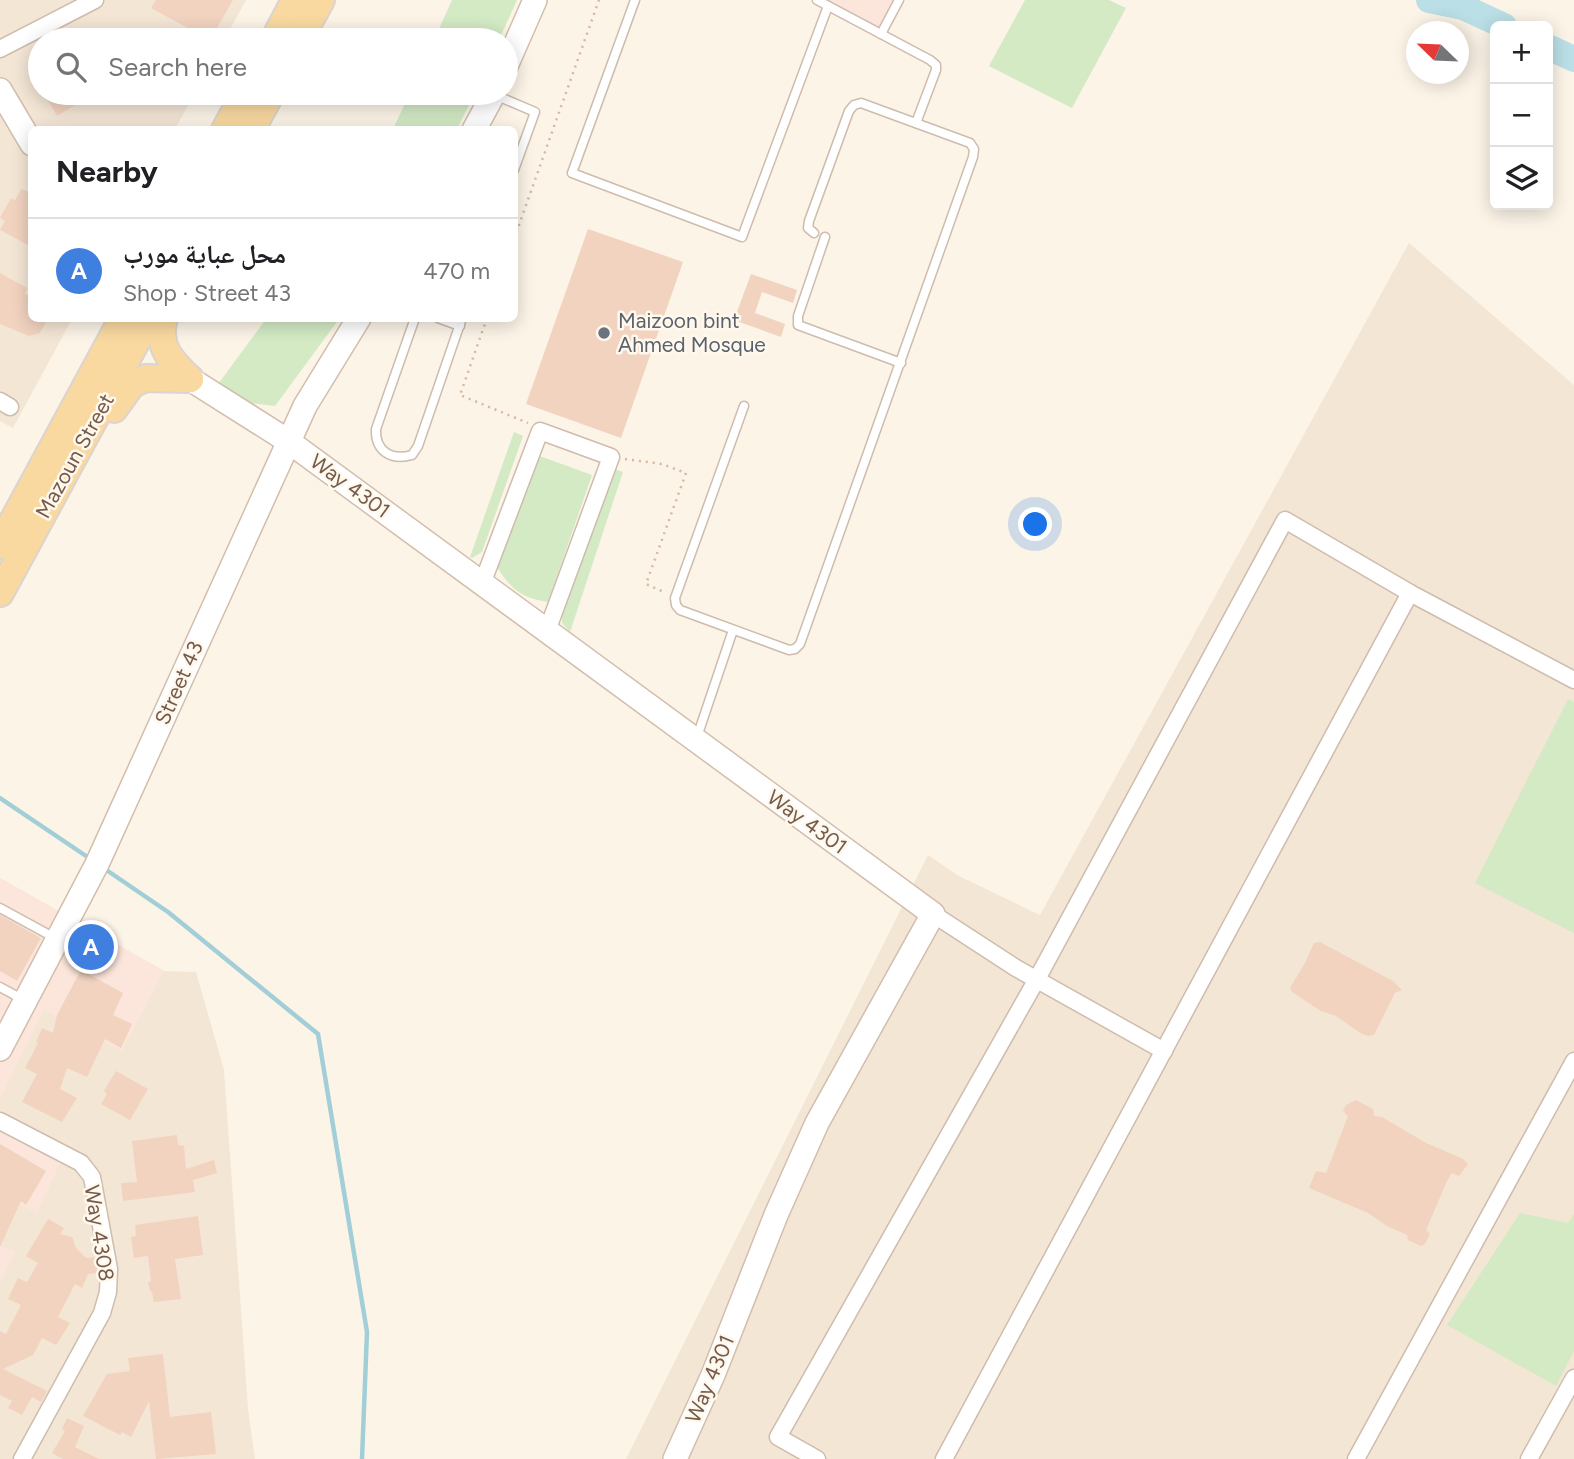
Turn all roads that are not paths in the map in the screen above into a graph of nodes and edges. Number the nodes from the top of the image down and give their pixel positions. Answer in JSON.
{"nodes":[{"id":1,"x":95,"y":0,"type":"edge"},
{"id":2,"x":295,"y":0,"type":"edge"},
{"id":3,"x":321,"y":0,"type":"edge"},
{"id":4,"x":535,"y":0,"type":"edge"},
{"id":5,"x":635,"y":0,"type":"edge"},
{"id":6,"x":817,"y":0,"type":"edge"},
{"id":7,"x":899,"y":0,"type":"edge"},
{"id":8,"x":828,"y":6,"type":"junction"},
{"id":9,"x":41,"y":28,"type":"edge"},
{"id":10,"x":280,"y":28,"type":"edge"},
{"id":11,"x":306,"y":28,"type":"edge"},
{"id":12,"x":881,"y":34,"type":"junction"},
{"id":13,"x":28,"y":35,"type":"edge"},
{"id":14,"x":518,"y":39,"type":"edge"},
{"id":15,"x":0,"y":49,"type":"edge"},
{"id":16,"x":0,"y":90,"type":"edge"},
{"id":17,"x":237,"y":105,"type":"edge"},
{"id":18,"x":239,"y":105,"type":"edge"},
{"id":19,"x":265,"y":105,"type":"edge"},
{"id":20,"x":487,"y":105,"type":"edge"},
{"id":21,"x":518,"y":105,"type":"edge"},
{"id":22,"x":916,"y":123,"type":"junction"},
{"id":23,"x":222,"y":126,"type":"edge"},
{"id":24,"x":227,"y":126,"type":"edge"},
{"id":25,"x":253,"y":126,"type":"edge"},
{"id":26,"x":476,"y":126,"type":"edge"},
{"id":27,"x":28,"y":137,"type":"edge"},
{"id":28,"x":518,"y":160,"type":"edge"},
{"id":29,"x":814,"y":233,"type":"dead end"},
{"id":30,"x":825,"y":237,"type":"dead end"},
{"id":31,"x":121,"y":322,"type":"edge"},
{"id":32,"x":147,"y":322,"type":"edge"},
{"id":33,"x":163,"y":322,"type":"edge"},
{"id":34,"x":357,"y":322,"type":"edge"},
{"id":35,"x":414,"y":322,"type":"edge"},
{"id":36,"x":461,"y":322,"type":"edge"},
{"id":37,"x":901,"y":363,"type":"junction"},
{"id":38,"x":190,"y":379,"type":"junction"},
{"id":39,"x":744,"y":406,"type":"dead end"},
{"id":40,"x":288,"y":441,"type":"junction"},
{"id":41,"x":41,"y":518,"type":"junction"},
{"id":42,"x":0,"y":545,"type":"edge"},
{"id":43,"x":482,"y":584,"type":"junction"},
{"id":44,"x":0,"y":593,"type":"edge"},
{"id":45,"x":1410,"y":593,"type":"junction"},
{"id":46,"x":733,"y":630,"type":"junction"},
{"id":47,"x":547,"y":631,"type":"junction"},
{"id":48,"x":1574,"y":680,"type":"edge"},
{"id":49,"x":696,"y":740,"type":"junction"},
{"id":50,"x":0,"y":908,"type":"edge"},
{"id":51,"x":933,"y":914,"type":"junction"},
{"id":52,"x":58,"y":939,"type":"junction"},
{"id":53,"x":1037,"y":979,"type":"junction"},
{"id":54,"x":0,"y":987,"type":"edge"},
{"id":55,"x":26,"y":1001,"type":"junction"},
{"id":56,"x":0,"y":1049,"type":"edge"},
{"id":57,"x":1164,"y":1051,"type":"junction"},
{"id":58,"x":1574,"y":1061,"type":"edge"},
{"id":59,"x":0,"y":1121,"type":"edge"},
{"id":60,"x":1574,"y":1378,"type":"edge"},
{"id":61,"x":22,"y":1459,"type":"edge"},
{"id":62,"x":675,"y":1459,"type":"edge"},
{"id":63,"x":817,"y":1459,"type":"edge"},
{"id":64,"x":944,"y":1459,"type":"edge"},
{"id":65,"x":1356,"y":1459,"type":"edge"},
{"id":66,"x":1529,"y":1459,"type":"edge"}],
"edges":[{"from":1,"to":9,"type":"street"},
{"from":2,"to":10,"type":"main road"},
{"from":3,"to":11,"type":"main road"},
{"from":4,"to":14,"type":"street"},
{"from":5,"to":8,"type":"lane"},
{"from":6,"to":8,"type":"lane"},
{"from":7,"to":12,"type":"lane"},
{"from":8,"to":12,"type":"lane"},
{"from":12,"to":22,"type":"lane"},
{"from":13,"to":15,"type":"street"},
{"from":16,"to":27,"type":"street"},
{"from":17,"to":23,"type":"street"},
{"from":18,"to":24,"type":"main road"},
{"from":19,"to":25,"type":"main road"},
{"from":20,"to":26,"type":"street"},
{"from":21,"to":28,"type":"lane"},
{"from":22,"to":29,"type":"lane"},
{"from":22,"to":37,"type":"lane"},
{"from":30,"to":37,"type":"lane"},
{"from":31,"to":42,"type":"main road","name":"Mazoun Street"},
{"from":32,"to":41,"type":"main road","name":"Mazoun Street"},
{"from":33,"to":38,"type":"main road"},
{"from":34,"to":40,"type":"street","name":"Street 43"},
{"from":35,"to":36,"type":"lane"},
{"from":37,"to":46,"type":"lane"},
{"from":38,"to":40,"type":"street","name":"Way 4301"},
{"from":38,"to":41,"type":"main road"},
{"from":39,"to":46,"type":"lane"},
{"from":40,"to":43,"type":"street","name":"Way 4301"},
{"from":40,"to":52,"type":"street","name":"Street 43"},
{"from":41,"to":44,"type":"main road","name":"Mazoun Street"},
{"from":43,"to":47,"type":"street","name":"Way 4301"},
{"from":43,"to":47,"type":"street"},
{"from":45,"to":48,"type":"street"},
{"from":45,"to":53,"type":"street"},
{"from":45,"to":57,"type":"street"},
{"from":46,"to":49,"type":"lane"},
{"from":47,"to":49,"type":"street","name":"Way 4301"},
{"from":49,"to":51,"type":"street","name":"Way 4301"},
{"from":50,"to":52,"type":"lane"},
{"from":51,"to":53,"type":"street"},
{"from":51,"to":62,"type":"street","name":"Way 4301"},
{"from":52,"to":55,"type":"street","name":"Street 43"},
{"from":53,"to":57,"type":"street"},
{"from":53,"to":63,"type":"street"},
{"from":54,"to":55,"type":"lane"},
{"from":55,"to":56,"type":"street","name":"Street 43"},
{"from":57,"to":64,"type":"street"},
{"from":58,"to":65,"type":"street"},
{"from":59,"to":61,"type":"street","name":"Way 4308"},
{"from":60,"to":66,"type":"street"}]}
